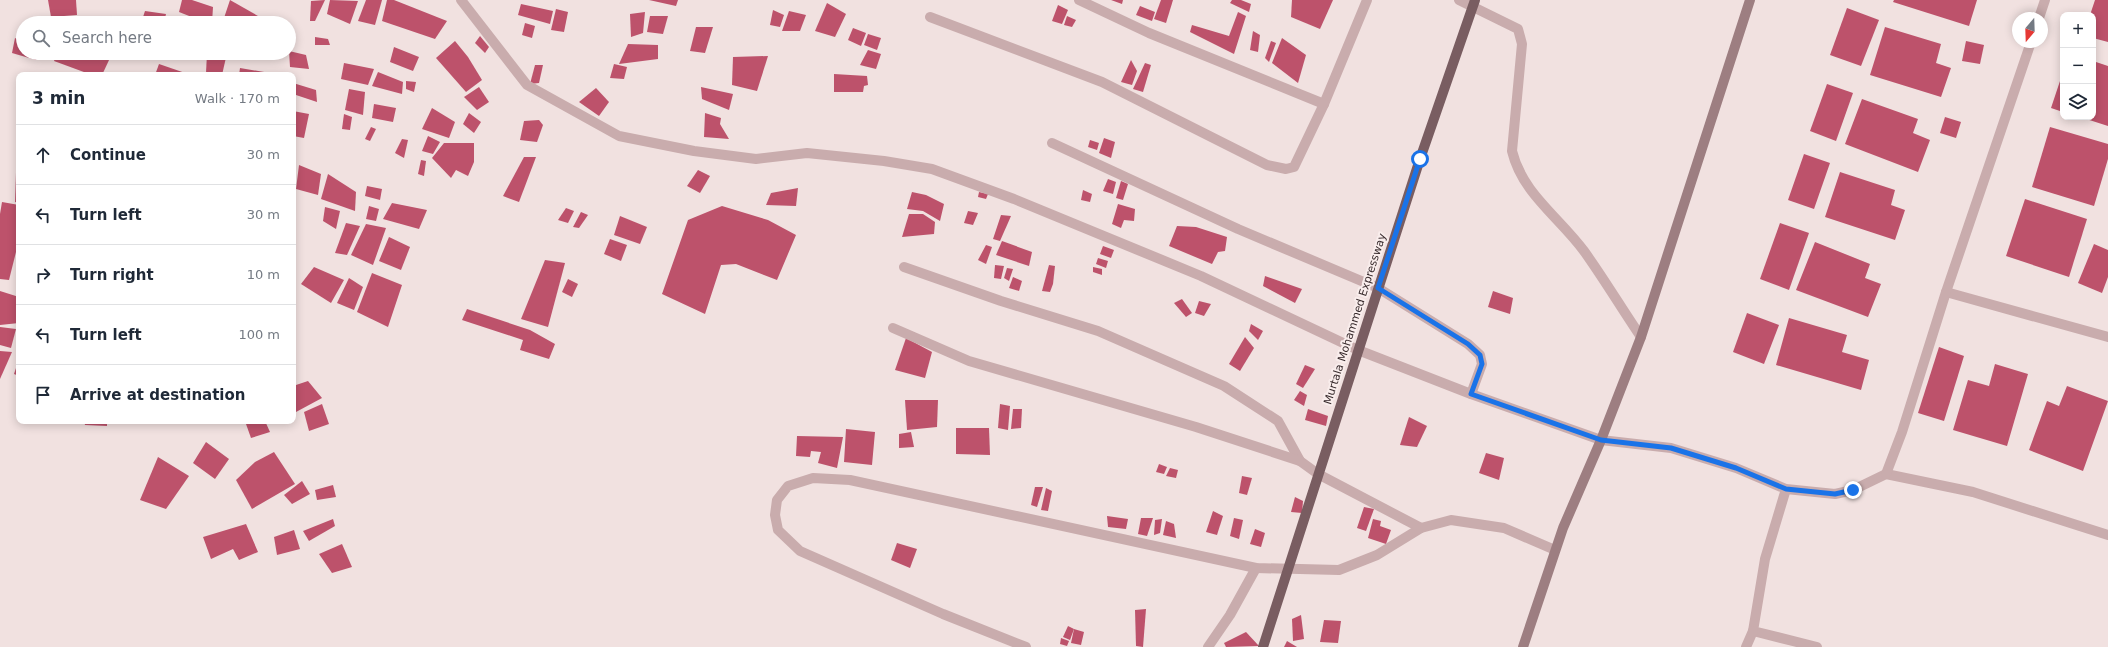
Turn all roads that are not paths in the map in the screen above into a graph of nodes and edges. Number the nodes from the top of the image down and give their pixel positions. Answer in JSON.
{"nodes":[{"id":1,"x":461,"y":0,"type":"edge"},
{"id":2,"x":1079,"y":0,"type":"edge"},
{"id":3,"x":1367,"y":0,"type":"edge"},
{"id":4,"x":1459,"y":0,"type":"edge"},
{"id":5,"x":1750,"y":0,"type":"edge"},
{"id":6,"x":2045,"y":0,"type":"edge"},
{"id":7,"x":1474,"y":3,"type":"edge"},
{"id":8,"x":2041,"y":12,"type":"edge"},
{"id":9,"x":930,"y":17,"type":"dead end"},
{"id":10,"x":2029,"y":48,"type":"edge"},
{"id":11,"x":1324,"y":104,"type":"junction"},
{"id":12,"x":1052,"y":143,"type":"dead end"},
{"id":13,"x":904,"y":267,"type":"dead end"},
{"id":14,"x":1378,"y":288,"type":"junction"},
{"id":15,"x":1946,"y":292,"type":"junction"},
{"id":16,"x":893,"y":328,"type":"dead end"},
{"id":17,"x":1641,"y":337,"type":"junction"},
{"id":18,"x":2108,"y":337,"type":"edge"},
{"id":19,"x":1358,"y":350,"type":"junction"},
{"id":20,"x":1471,"y":394,"type":"junction"},
{"id":21,"x":1601,"y":440,"type":"junction"},
{"id":22,"x":1300,"y":461,"type":"junction"},
{"id":23,"x":1318,"y":474,"type":"junction"},
{"id":24,"x":1886,"y":474,"type":"junction"},
{"id":25,"x":1786,"y":489,"type":"junction"},
{"id":26,"x":1421,"y":528,"type":"junction"},
{"id":27,"x":2108,"y":535,"type":"edge"},
{"id":28,"x":1555,"y":550,"type":"junction"},
{"id":29,"x":1256,"y":568,"type":"junction"},
{"id":30,"x":1288,"y":569,"type":"junction"},
{"id":31,"x":1753,"y":630,"type":"junction"},
{"id":32,"x":1026,"y":647,"type":"edge"},
{"id":33,"x":1208,"y":647,"type":"edge"},
{"id":34,"x":1263,"y":647,"type":"edge"},
{"id":35,"x":1523,"y":647,"type":"edge"},
{"id":36,"x":1746,"y":647,"type":"edge"},
{"id":37,"x":1818,"y":647,"type":"edge"}],
"edges":[{"from":1,"to":19,"type":"street"},
{"from":2,"to":11,"type":"street"},
{"from":3,"to":11,"type":"street"},
{"from":4,"to":7,"type":"street"},
{"from":5,"to":17,"type":"main road"},
{"from":6,"to":8,"type":"street"},
{"from":7,"to":14,"type":"main road","name":"Murtala Mohammed Expressway"},
{"from":7,"to":17,"type":"street"},
{"from":9,"to":11,"type":"street"},
{"from":10,"to":15,"type":"street"},
{"from":12,"to":14,"type":"street"},
{"from":13,"to":22,"type":"street"},
{"from":14,"to":19,"type":"main road","name":"Murtala Mohammed Expressway"},
{"from":14,"to":20,"type":"street"},
{"from":15,"to":18,"type":"street"},
{"from":15,"to":24,"type":"street"},
{"from":16,"to":22,"type":"street"},
{"from":17,"to":21,"type":"main road"},
{"from":19,"to":20,"type":"street"},
{"from":19,"to":23,"type":"main road","name":"Murtala Mohammed Expressway"},
{"from":20,"to":21,"type":"street"},
{"from":21,"to":25,"type":"street"},
{"from":21,"to":28,"type":"main road"},
{"from":22,"to":23,"type":"street"},
{"from":23,"to":26,"type":"street"},
{"from":23,"to":30,"type":"main road","name":"Murtala Mohammed Expressway"},
{"from":24,"to":25,"type":"street"},
{"from":24,"to":27,"type":"street"},
{"from":25,"to":31,"type":"street"},
{"from":26,"to":28,"type":"street"},
{"from":26,"to":30,"type":"street"},
{"from":28,"to":35,"type":"main road"},
{"from":29,"to":30,"type":"street"},
{"from":29,"to":32,"type":"street"},
{"from":29,"to":33,"type":"street"},
{"from":30,"to":34,"type":"main road","name":"Murtala Mohammed Expressway"},
{"from":31,"to":36,"type":"street"},
{"from":31,"to":37,"type":"street"}]}
